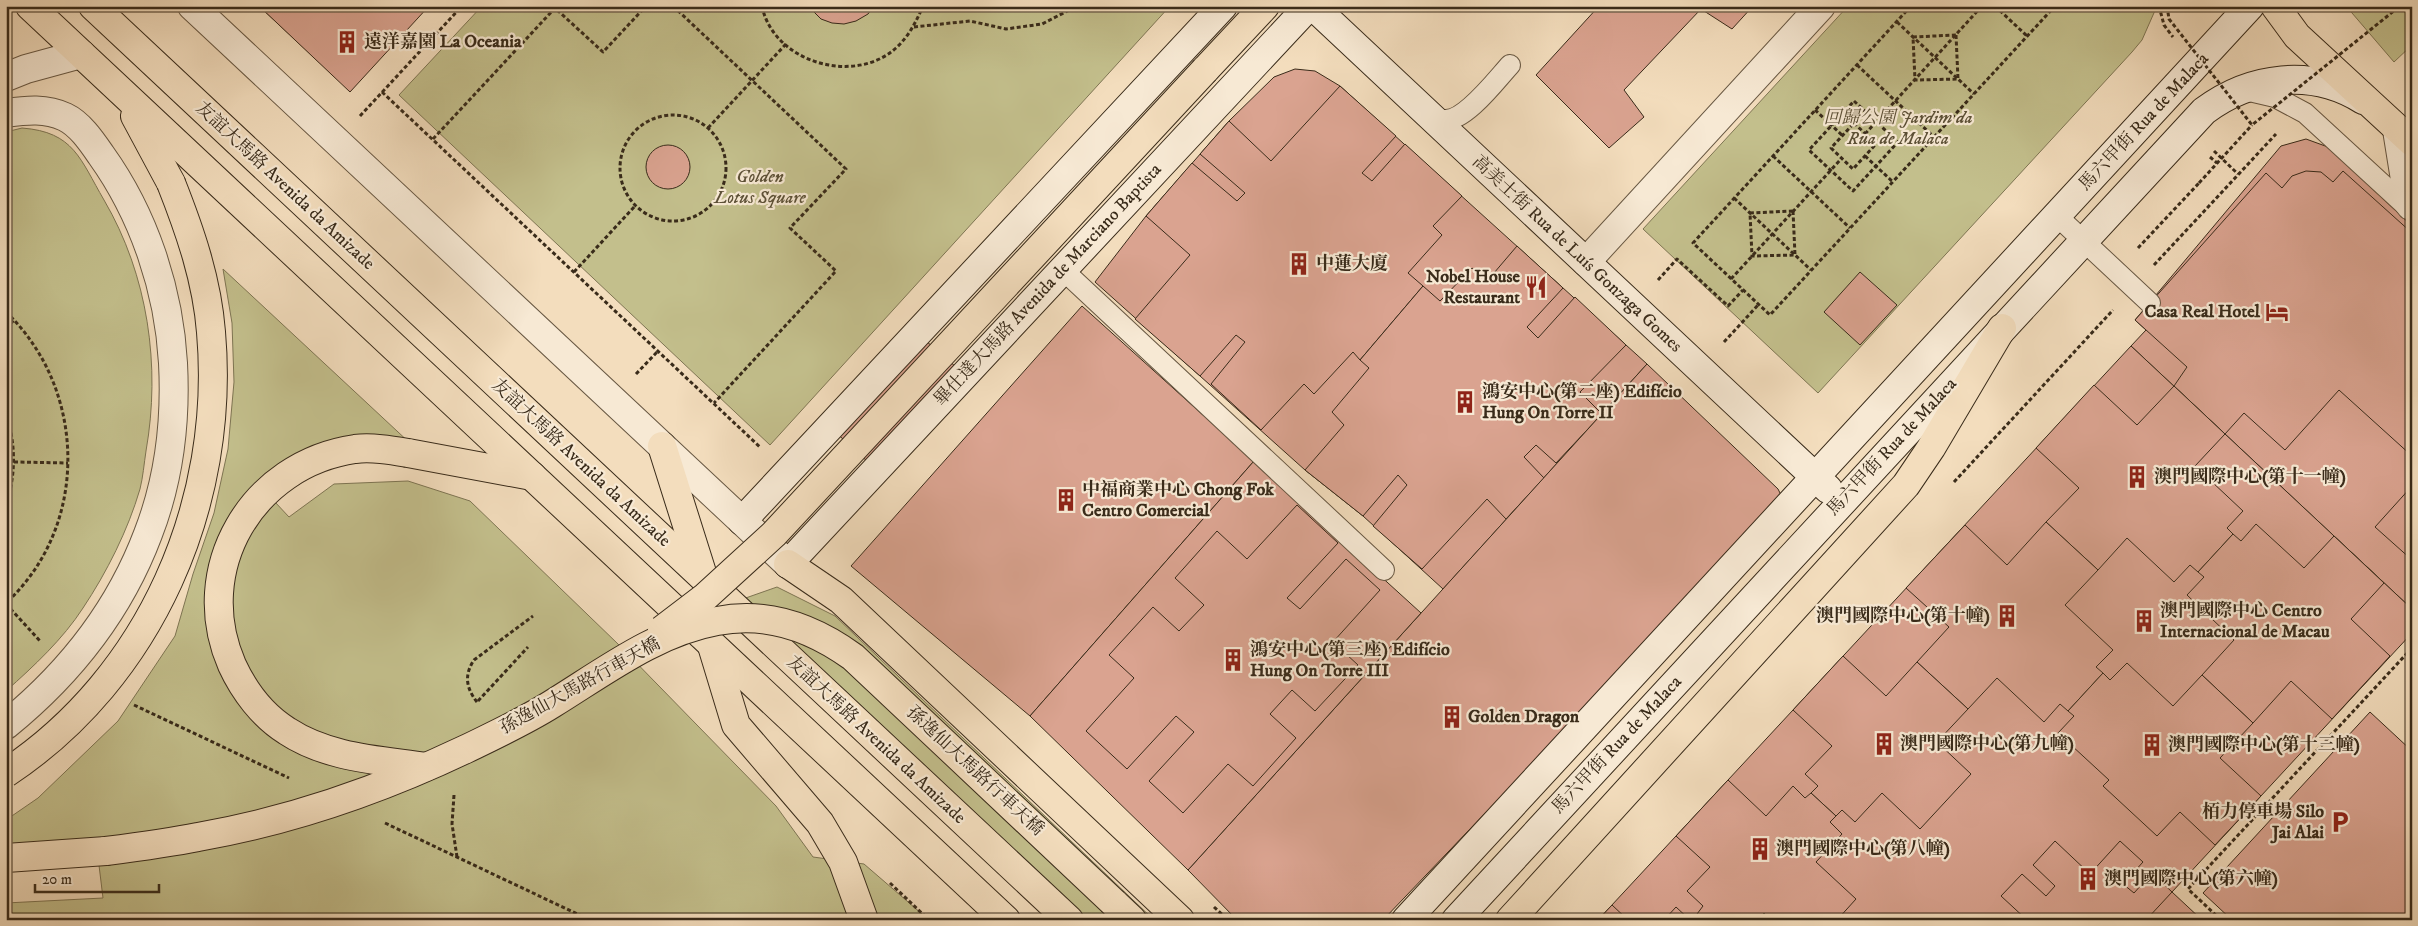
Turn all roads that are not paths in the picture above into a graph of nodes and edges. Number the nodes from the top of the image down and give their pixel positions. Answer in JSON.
{"nodes":[{"id":1,"x":30,"y":6,"type":"edge"},
{"id":2,"x":93,"y":6,"type":"edge"},
{"id":3,"x":192,"y":6,"type":"edge"},
{"id":4,"x":1222,"y":6,"type":"edge"},
{"id":5,"x":1265,"y":6,"type":"edge"},
{"id":6,"x":1308,"y":6,"type":"edge"},
{"id":7,"x":1313,"y":6,"type":"edge"},
{"id":8,"x":1821,"y":6,"type":"edge"},
{"id":9,"x":2250,"y":6,"type":"edge"},
{"id":10,"x":2275,"y":6,"type":"edge"},
{"id":11,"x":81,"y":54,"type":"junction"},
{"id":12,"x":1510,"y":65,"type":"dead end"},
{"id":13,"x":6,"y":77,"type":"edge"},
{"id":14,"x":2241,"y":90,"type":"junction"},
{"id":15,"x":123,"y":94,"type":"junction"},
{"id":16,"x":1469,"y":109,"type":"junction"},
{"id":17,"x":6,"y":113,"type":"edge"},
{"id":18,"x":1429,"y":114,"type":"junction"},
{"id":19,"x":2393,"y":125,"type":"edge"},
{"id":20,"x":1465,"y":149,"type":"junction"},
{"id":21,"x":2408,"y":208,"type":"edge"},
{"id":22,"x":2057,"y":216,"type":"junction"},
{"id":23,"x":2084,"y":240,"type":"junction"},
{"id":24,"x":1586,"y":262,"type":"junction"},
{"id":25,"x":1063,"y":270,"type":"junction"},
{"id":26,"x":2150,"y":303,"type":"dead end"},
{"id":27,"x":2002,"y":328,"type":"junction"},
{"id":28,"x":662,"y":446,"type":"junction"},
{"id":29,"x":790,"y":470,"type":"junction"},
{"id":30,"x":532,"y":476,"type":"junction"},
{"id":31,"x":1815,"y":477,"type":"junction"},
{"id":32,"x":1842,"y":502,"type":"junction"},
{"id":33,"x":839,"y":510,"type":"junction"},
{"id":34,"x":742,"y":521,"type":"junction"},
{"id":35,"x":788,"y":564,"type":"junction"},
{"id":36,"x":1384,"y":570,"type":"dead end"},
{"id":37,"x":703,"y":578,"type":"junction"},
{"id":38,"x":711,"y":644,"type":"junction"},
{"id":39,"x":629,"y":655,"type":"junction"},
{"id":40,"x":6,"y":725,"type":"edge"},
{"id":41,"x":426,"y":767,"type":"junction"},
{"id":42,"x":6,"y":773,"type":"edge"},
{"id":43,"x":6,"y":858,"type":"edge"},
{"id":44,"x":1123,"y":911,"type":"edge"},
{"id":45,"x":864,"y":920,"type":"edge"},
{"id":46,"x":1006,"y":920,"type":"edge"},
{"id":47,"x":1069,"y":920,"type":"edge"},
{"id":48,"x":1180,"y":920,"type":"edge"},
{"id":49,"x":1406,"y":920,"type":"edge"},
{"id":50,"x":1456,"y":920,"type":"edge"},
{"id":51,"x":1510,"y":920,"type":"edge"}],
"edges":[{"from":1,"to":11,"type":"main road"},
{"from":2,"to":37,"type":"main road","name":"友誼大馬路 Avenida da Amizade"},
{"from":3,"to":28,"type":"street"},
{"from":4,"to":29,"type":"street"},
{"from":5,"to":39,"type":"main road","bridge":true},
{"from":6,"to":25,"type":"street","name":"畢仕達大馬路 Avenida de Marciano Baptista"},
{"from":7,"to":18,"type":"street","name":"高美士街 Rua de Luís Gonzaga Gomes"},
{"from":8,"to":24,"type":"street"},
{"from":9,"to":22,"type":"street","name":"馬六甲街 Rua de Malaca"},
{"from":10,"to":19,"type":"main road"},
{"from":11,"to":13,"type":"street"},
{"from":11,"to":15,"type":"main road"},
{"from":12,"to":16,"type":"lane"},
{"from":14,"to":19,"type":"street","name":"馬六甲街 Rua de Malaca"},
{"from":14,"to":21,"type":"lane"},
{"from":14,"to":23,"type":"street","name":"馬六甲街 Rua de Malaca"},
{"from":15,"to":30,"type":"main road"},
{"from":15,"to":42,"type":"main road","bridge":true},
{"from":16,"to":18,"type":"lane"},
{"from":16,"to":20,"type":"lane"},
{"from":17,"to":40,"type":"street"},
{"from":18,"to":20,"type":"street","name":"高美士街 Rua de Luís Gonzaga Gomes"},
{"from":19,"to":21,"type":"lane"},
{"from":20,"to":24,"type":"street","name":"高美士街 Rua de Luís Gonzaga Gomes"},
{"from":22,"to":23,"type":"lane"},
{"from":22,"to":31,"type":"street","name":"馬六甲街 Rua de Malaca"},
{"from":23,"to":26,"type":"lane"},
{"from":23,"to":27,"type":"street","name":"馬六甲街 Rua de Malaca"},
{"from":24,"to":31,"type":"street","name":"高美士街 Rua de Luís Gonzaga Gomes"},
{"from":25,"to":33,"type":"street","name":"畢仕達大馬路 Avenida de Marciano Baptista"},
{"from":25,"to":36,"type":"lane"},
{"from":27,"to":32,"type":"street","name":"馬六甲街 Rua de Malaca"},
{"from":27,"to":51,"type":"main road"},
{"from":28,"to":34,"type":"street"},
{"from":28,"to":37,"type":"main road"},
{"from":29,"to":33,"type":"street"},
{"from":29,"to":34,"type":"street"},
{"from":30,"to":38,"type":"main road"},
{"from":30,"to":41,"type":"main road","bridge":true},
{"from":31,"to":32,"type":"street","name":"高美士街 Rua de Luís Gonzaga Gomes"},
{"from":31,"to":49,"type":"street","name":"馬六甲街 Rua de Malaca"},
{"from":32,"to":50,"type":"street","name":"馬六甲街 Rua de Malaca"},
{"from":33,"to":35,"type":"street","name":"畢仕達大馬路 Avenida de Marciano Baptista"},
{"from":34,"to":35,"type":"street"},
{"from":35,"to":48,"type":"main road"},
{"from":37,"to":47,"type":"main road","name":"友誼大馬路 Avenida da Amizade"},
{"from":38,"to":45,"type":"main road"},
{"from":38,"to":46,"type":"main road"},
{"from":39,"to":41,"type":"main road","name":"孫逸仙大馬路行車天橋","bridge":true},
{"from":39,"to":44,"type":"main road","name":"孫逸仙大馬路行車天橋","bridge":true},
{"from":41,"to":43,"type":"main road","name":"孫逸仙大馬路行車天橋","bridge":true}]}
